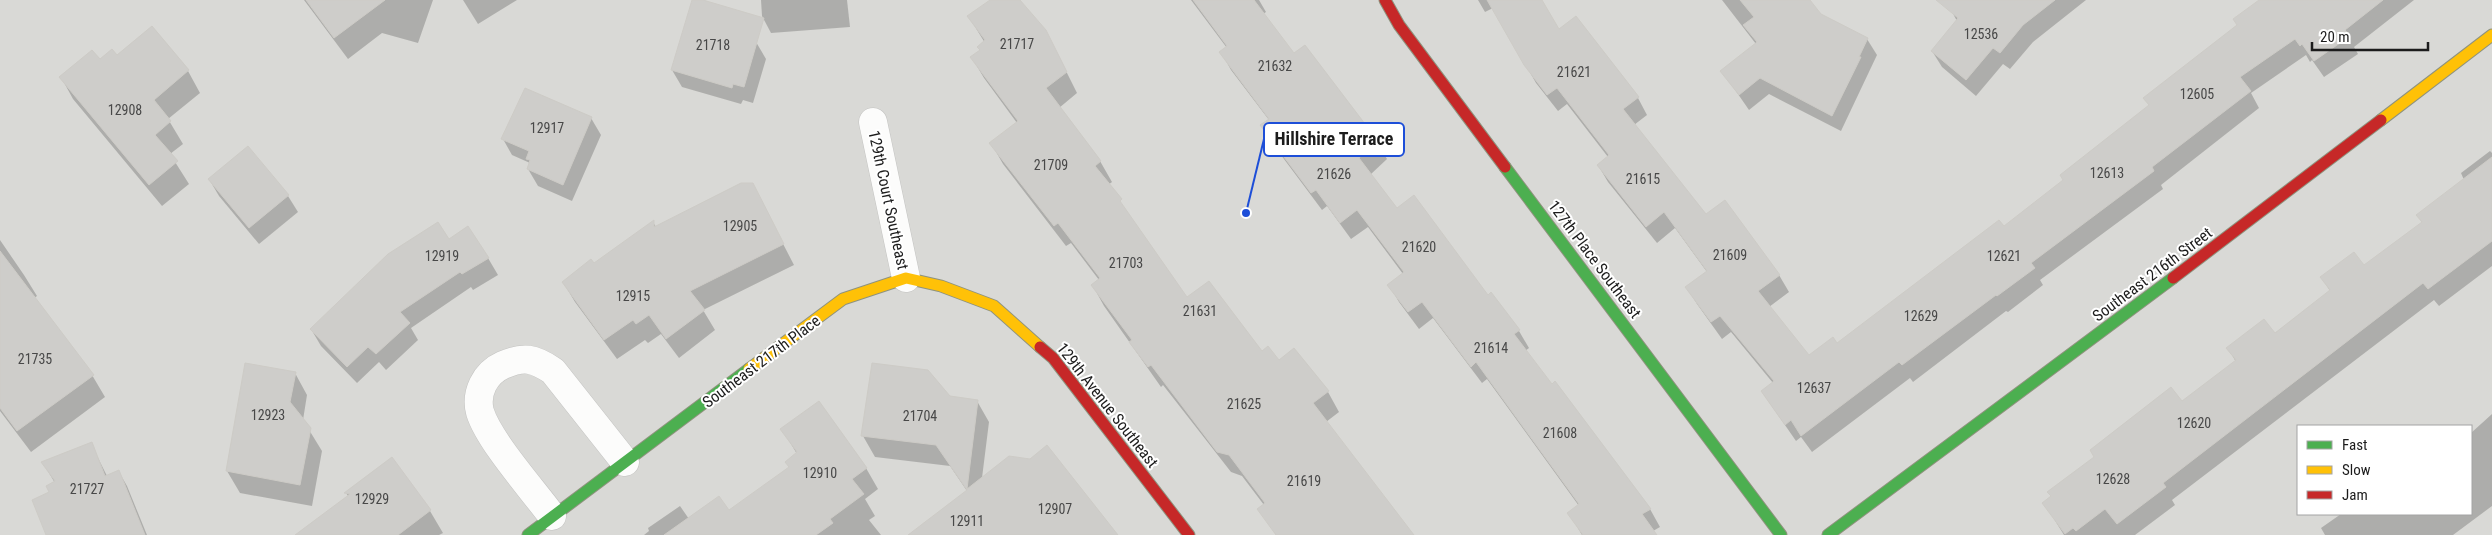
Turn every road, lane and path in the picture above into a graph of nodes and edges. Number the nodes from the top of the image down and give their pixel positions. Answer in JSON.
{"nodes":[{"id":1,"x":1385,"y":0,"type":"edge"},
{"id":2,"x":2492,"y":35,"type":"edge"},
{"id":3,"x":873,"y":122,"type":"dead end"},
{"id":4,"x":906,"y":278,"type":"junction"},
{"id":5,"x":625,"y":462,"type":"junction"},
{"id":6,"x":552,"y":516,"type":"junction"},
{"id":7,"x":528,"y":535,"type":"edge"},
{"id":8,"x":1189,"y":535,"type":"edge"},
{"id":9,"x":1781,"y":535,"type":"edge"},
{"id":10,"x":1828,"y":535,"type":"edge"}],
"edges":[{"from":1,"to":9,"type":"street","name":"127th Place Southeast"},
{"from":2,"to":10,"type":"street","name":"Southeast 216th Street"},
{"from":3,"to":4,"type":"street","name":"129th Court Southeast"},
{"from":4,"to":5,"type":"street","name":"Southeast 217th Place"},
{"from":4,"to":8,"type":"street","name":"129th Avenue Southeast"},
{"from":5,"to":6,"type":"street","name":"Southeast 217th Place"},
{"from":5,"to":6,"type":"street"},
{"from":6,"to":7,"type":"street","name":"Southeast 217th Place"}]}
